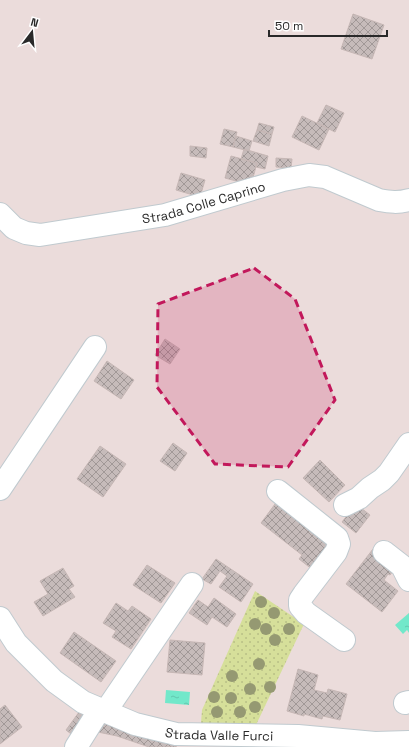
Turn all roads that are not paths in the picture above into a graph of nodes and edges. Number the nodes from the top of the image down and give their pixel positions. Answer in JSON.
{"nodes":[{"id":1,"x":409,"y":200,"type":"edge"},
{"id":2,"x":0,"y":214,"type":"edge"},
{"id":3,"x":95,"y":347,"type":"dead end"},
{"id":4,"x":409,"y":444,"type":"edge"},
{"id":5,"x":0,"y":489,"type":"edge"},
{"id":6,"x":278,"y":491,"type":"dead end"},
{"id":7,"x":346,"y":505,"type":"dead end"},
{"id":8,"x":384,"y":552,"type":"dead end"},
{"id":9,"x":409,"y":580,"type":"edge"},
{"id":10,"x":192,"y":584,"type":"dead end"},
{"id":11,"x":0,"y":618,"type":"edge"},
{"id":12,"x":344,"y":640,"type":"dead end"},
{"id":13,"x":102,"y":711,"type":"junction"},
{"id":14,"x":409,"y":742,"type":"edge"},
{"id":15,"x":76,"y":747,"type":"edge"}],
"edges":[{"from":1,"to":2,"type":"street","name":"Strada Colle Caprino"},
{"from":3,"to":5,"type":"street"},
{"from":4,"to":7,"type":"street"},
{"from":6,"to":12,"type":"street"},
{"from":8,"to":9,"type":"street"},
{"from":10,"to":13,"type":"street"},
{"from":11,"to":13,"type":"street","name":"Strada Valle Furci"},
{"from":13,"to":14,"type":"street","name":"Strada Valle Furci"},
{"from":13,"to":15,"type":"street"}]}
